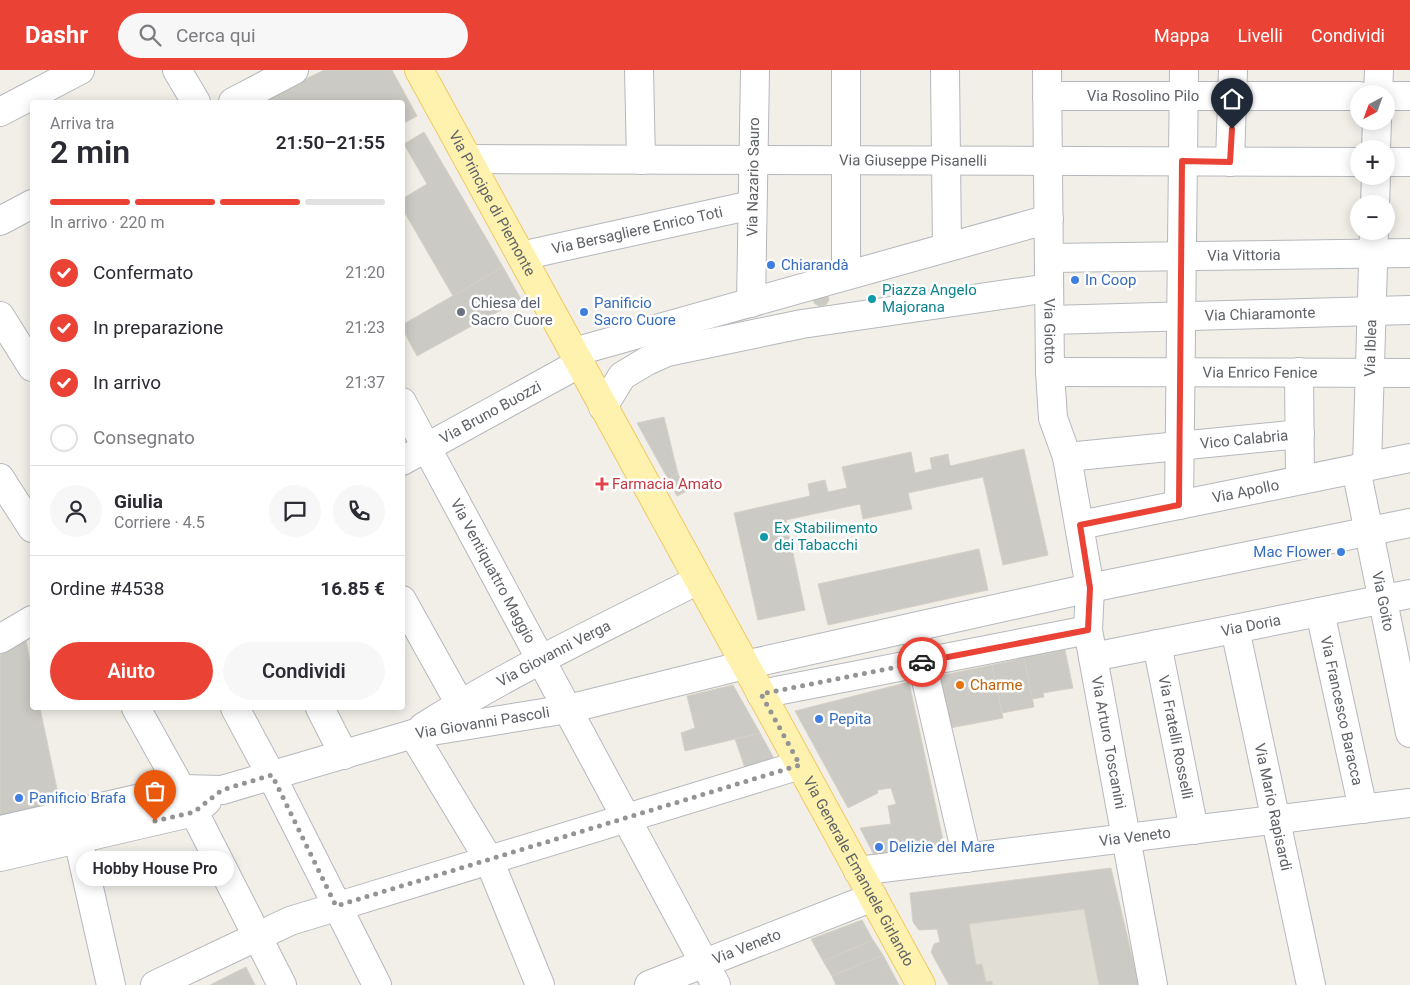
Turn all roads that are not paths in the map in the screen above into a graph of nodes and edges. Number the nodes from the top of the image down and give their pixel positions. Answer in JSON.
{"nodes":[{"id":1,"x":80,"y":70,"type":"edge"},
{"id":2,"x":177,"y":70,"type":"edge"},
{"id":3,"x":294,"y":70,"type":"edge"},
{"id":4,"x":419,"y":70,"type":"edge"},
{"id":5,"x":639,"y":70,"type":"edge"},
{"id":6,"x":755,"y":70,"type":"edge"},
{"id":7,"x":846,"y":70,"type":"edge"},
{"id":8,"x":945,"y":70,"type":"edge"},
{"id":9,"x":1379,"y":70,"type":"edge"},
{"id":10,"x":1047,"y":83,"type":"edge"},
{"id":11,"x":1183,"y":83,"type":"edge"},
{"id":12,"x":1233,"y":83,"type":"edge"},
{"id":13,"x":1378,"y":85,"type":"edge"},
{"id":14,"x":1350,"y":95,"type":"edge"},
{"id":15,"x":1395,"y":96,"type":"edge"},
{"id":16,"x":1410,"y":96,"type":"edge"},
{"id":17,"x":195,"y":100,"type":"edge"},
{"id":18,"x":237,"y":100,"type":"edge"},
{"id":19,"x":0,"y":112,"type":"edge"},
{"id":20,"x":468,"y":159,"type":"junction"},
{"id":21,"x":641,"y":160,"type":"junction"},
{"id":22,"x":753,"y":160,"type":"junction"},
{"id":23,"x":846,"y":160,"type":"junction"},
{"id":24,"x":946,"y":160,"type":"junction"},
{"id":25,"x":1048,"y":161,"type":"junction"},
{"id":26,"x":1182,"y":161,"type":"junction"},
{"id":27,"x":1230,"y":162,"type":"junction"},
{"id":28,"x":1350,"y":162,"type":"edge"},
{"id":29,"x":1395,"y":162,"type":"edge"},
{"id":30,"x":1410,"y":162,"type":"edge"},
{"id":31,"x":30,"y":205,"type":"edge"},
{"id":32,"x":752,"y":205,"type":"junction"},
{"id":33,"x":1049,"y":219,"type":"junction"},
{"id":34,"x":0,"y":220,"type":"edge"},
{"id":35,"x":947,"y":239,"type":"junction"},
{"id":36,"x":1373,"y":242,"type":"edge"},
{"id":37,"x":1410,"y":253,"type":"edge"},
{"id":38,"x":521,"y":256,"type":"junction"},
{"id":39,"x":1182,"y":257,"type":"junction"},
{"id":40,"x":1049,"y":258,"type":"junction"},
{"id":41,"x":846,"y":266,"type":"junction"},
{"id":42,"x":1050,"y":288,"type":"junction"},
{"id":43,"x":751,"y":293,"type":"junction"},
{"id":44,"x":1410,"y":310,"type":"edge"},
{"id":45,"x":1372,"y":311,"type":"junction"},
{"id":46,"x":0,"y":316,"type":"edge"},
{"id":47,"x":1181,"y":316,"type":"junction"},
{"id":48,"x":1050,"y":320,"type":"junction"},
{"id":49,"x":29,"y":354,"type":"edge"},
{"id":50,"x":577,"y":358,"type":"junction"},
{"id":51,"x":1050,"y":372,"type":"junction"},
{"id":52,"x":1180,"y":372,"type":"junction"},
{"id":53,"x":1299,"y":372,"type":"junction"},
{"id":54,"x":1369,"y":373,"type":"junction"},
{"id":55,"x":1410,"y":373,"type":"edge"},
{"id":56,"x":405,"y":407,"type":"edge"},
{"id":57,"x":603,"y":407,"type":"junction"},
{"id":58,"x":1300,"y":434,"type":"junction"},
{"id":59,"x":1180,"y":446,"type":"junction"},
{"id":60,"x":428,"y":447,"type":"junction"},
{"id":61,"x":1067,"y":457,"type":"junction"},
{"id":62,"x":1410,"y":458,"type":"edge"},
{"id":63,"x":405,"y":459,"type":"edge"},
{"id":64,"x":1361,"y":468,"type":"junction"},
{"id":65,"x":0,"y":478,"type":"edge"},
{"id":66,"x":1300,"y":480,"type":"junction"},
{"id":67,"x":1179,"y":505,"type":"junction"},
{"id":68,"x":21,"y":514,"type":"edge"},
{"id":69,"x":1410,"y":523,"type":"edge"},
{"id":70,"x":1080,"y":525,"type":"junction"},
{"id":71,"x":1368,"y":532,"type":"junction"},
{"id":72,"x":698,"y":580,"type":"junction"},
{"id":73,"x":1090,"y":588,"type":"junction"},
{"id":74,"x":1410,"y":594,"type":"edge"},
{"id":75,"x":1382,"y":599,"type":"junction"},
{"id":76,"x":405,"y":605,"type":"edge"},
{"id":77,"x":1320,"y":612,"type":"junction"},
{"id":78,"x":30,"y":621,"type":"edge"},
{"id":79,"x":914,"y":627,"type":"junction"},
{"id":80,"x":1235,"y":629,"type":"junction"},
{"id":81,"x":1088,"y":630,"type":"junction"},
{"id":82,"x":0,"y":639,"type":"edge"},
{"id":83,"x":1157,"y":644,"type":"junction"},
{"id":84,"x":1094,"y":657,"type":"junction"},
{"id":85,"x":541,"y":660,"type":"junction"},
{"id":86,"x":745,"y":665,"type":"junction"},
{"id":87,"x":924,"y":670,"type":"junction"},
{"id":88,"x":486,"y":690,"type":"junction"},
{"id":89,"x":761,"y":694,"type":"junction"},
{"id":90,"x":460,"y":704,"type":"junction"},
{"id":91,"x":568,"y":708,"type":"junction"},
{"id":92,"x":137,"y":710,"type":"edge"},
{"id":93,"x":236,"y":710,"type":"edge"},
{"id":94,"x":321,"y":710,"type":"edge"},
{"id":95,"x":504,"y":720,"type":"junction"},
{"id":96,"x":1410,"y":733,"type":"edge"},
{"id":97,"x":413,"y":734,"type":"junction"},
{"id":98,"x":344,"y":755,"type":"junction"},
{"id":99,"x":800,"y":765,"type":"junction"},
{"id":100,"x":272,"y":775,"type":"junction"},
{"id":101,"x":181,"y":789,"type":"junction"},
{"id":102,"x":222,"y":790,"type":"junction"},
{"id":103,"x":1410,"y":803,"type":"edge"},
{"id":104,"x":1363,"y":809,"type":"junction"},
{"id":105,"x":194,"y":812,"type":"junction"},
{"id":106,"x":627,"y":818,"type":"junction"},
{"id":107,"x":1276,"y":820,"type":"junction"},
{"id":108,"x":0,"y":830,"type":"edge"},
{"id":109,"x":1194,"y":830,"type":"junction"},
{"id":110,"x":78,"y":839,"type":"junction"},
{"id":111,"x":1126,"y":839,"type":"junction"},
{"id":112,"x":0,"y":857,"type":"edge"},
{"id":113,"x":967,"y":858,"type":"junction"},
{"id":114,"x":489,"y":860,"type":"junction"},
{"id":115,"x":858,"y":871,"type":"junction"},
{"id":116,"x":873,"y":898,"type":"junction"},
{"id":117,"x":336,"y":906,"type":"junction"},
{"id":118,"x":258,"y":936,"type":"junction"},
{"id":119,"x":710,"y":974,"type":"edge"},
{"id":120,"x":111,"y":985,"type":"edge"},
{"id":121,"x":155,"y":985,"type":"edge"},
{"id":122,"x":282,"y":985,"type":"edge"},
{"id":123,"x":376,"y":985,"type":"edge"},
{"id":124,"x":540,"y":985,"type":"edge"},
{"id":125,"x":649,"y":985,"type":"edge"},
{"id":126,"x":921,"y":985,"type":"edge"},
{"id":127,"x":1153,"y":985,"type":"edge"},
{"id":128,"x":1311,"y":985,"type":"edge"}],
"edges":[{"from":1,"to":19,"type":"street"},
{"from":2,"to":17,"type":"street"},
{"from":3,"to":18,"type":"street"},
{"from":4,"to":20,"type":"main road","name":"Via Principe di Piemonte"},
{"from":5,"to":21,"type":"street"},
{"from":6,"to":22,"type":"street","name":"Via Nazario Sauro"},
{"from":7,"to":23,"type":"street"},
{"from":8,"to":24,"type":"street"},
{"from":9,"to":13,"type":"street"},
{"from":10,"to":11,"type":"street","name":"Via Rosolino Pilo"},
{"from":10,"to":25,"type":"street","name":"Via Giotto"},
{"from":11,"to":12,"type":"street","name":"Via Rosolino Pilo"},
{"from":11,"to":26,"type":"street"},
{"from":12,"to":14,"type":"street","name":"Via Rosolino Pilo"},
{"from":12,"to":27,"type":"street"},
{"from":15,"to":16,"type":"street"},
{"from":20,"to":21,"type":"street","name":"Via Giuseppe Pisanelli"},
{"from":20,"to":38,"type":"main road","name":"Via Principe di Piemonte"},
{"from":21,"to":22,"type":"street","name":"Via Giuseppe Pisanelli"},
{"from":22,"to":23,"type":"street","name":"Via Giuseppe Pisanelli"},
{"from":22,"to":32,"type":"street","name":"Via Nazario Sauro"},
{"from":23,"to":24,"type":"street","name":"Via Giuseppe Pisanelli"},
{"from":23,"to":41,"type":"street"},
{"from":24,"to":25,"type":"street","name":"Via Giuseppe Pisanelli"},
{"from":24,"to":35,"type":"street"},
{"from":25,"to":26,"type":"street","name":"Via Giuseppe Pisanelli"},
{"from":25,"to":33,"type":"street","name":"Via Giotto"},
{"from":26,"to":27,"type":"street","name":"Via Giuseppe Pisanelli"},
{"from":26,"to":39,"type":"street"},
{"from":27,"to":28,"type":"street","name":"Via Giuseppe Pisanelli"},
{"from":29,"to":30,"type":"street"},
{"from":31,"to":34,"type":"street"},
{"from":32,"to":38,"type":"street","name":"Via Bersagliere Enrico Toti"},
{"from":32,"to":43,"type":"street","name":"Via Nazario Sauro"},
{"from":33,"to":35,"type":"street","name":"Via Bruno Buozzi"},
{"from":33,"to":40,"type":"street","name":"Via Giotto"},
{"from":35,"to":41,"type":"street","name":"Via Bruno Buozzi"},
{"from":36,"to":37,"type":"street","name":"Via Vittoria"},
{"from":36,"to":39,"type":"street","name":"Via Vittoria"},
{"from":36,"to":45,"type":"street","name":"Via Iblea"},
{"from":38,"to":50,"type":"main road","name":"Via Principe di Piemonte"},
{"from":39,"to":40,"type":"street","name":"Via Vittoria"},
{"from":39,"to":47,"type":"street"},
{"from":40,"to":42,"type":"street","name":"Via Giotto"},
{"from":41,"to":43,"type":"street","name":"Via Bruno Buozzi"},
{"from":42,"to":48,"type":"street","name":"Via Giotto"},
{"from":42,"to":57,"type":"street"},
{"from":43,"to":50,"type":"street","name":"Via Bruno Buozzi"},
{"from":44,"to":45,"type":"street","name":"Via Chiaramonte"},
{"from":45,"to":47,"type":"street","name":"Via Chiaramonte"},
{"from":45,"to":54,"type":"street","name":"Via Iblea"},
{"from":46,"to":49,"type":"street"},
{"from":47,"to":48,"type":"street","name":"Via Chiaramonte"},
{"from":47,"to":52,"type":"street"},
{"from":48,"to":51,"type":"street","name":"Via Giotto"},
{"from":50,"to":57,"type":"main road","name":"Via Generale Emanuele Girlando"},
{"from":50,"to":60,"type":"street","name":"Via Bruno Buozzi"},
{"from":51,"to":52,"type":"street","name":"Via Enrico Fenice"},
{"from":51,"to":61,"type":"street","name":"Via Giotto"},
{"from":52,"to":53,"type":"street","name":"Via Enrico Fenice"},
{"from":52,"to":59,"type":"street"},
{"from":53,"to":54,"type":"street","name":"Via Enrico Fenice"},
{"from":53,"to":58,"type":"street","name":"Vico Calabria"},
{"from":54,"to":55,"type":"street","name":"Via Enrico Fenice"},
{"from":54,"to":64,"type":"street","name":"Via Iblea"},
{"from":56,"to":60,"type":"street","name":"Via Ventiquattro Maggio"},
{"from":57,"to":72,"type":"main road","name":"Via Generale Emanuele Girlando"},
{"from":58,"to":59,"type":"street","name":"Vico Calabria"},
{"from":58,"to":66,"type":"street","name":"Vico Calabria"},
{"from":59,"to":61,"type":"street","name":"Vico Calabria"},
{"from":59,"to":67,"type":"street"},
{"from":60,"to":63,"type":"street","name":"Via Bruno Buozzi"},
{"from":60,"to":85,"type":"street","name":"Via Ventiquattro Maggio"},
{"from":61,"to":70,"type":"street","name":"Via Giotto"},
{"from":62,"to":64,"type":"street","name":"Via Apollo"},
{"from":64,"to":66,"type":"street","name":"Via Apollo"},
{"from":64,"to":71,"type":"street","name":"Via Goito"},
{"from":65,"to":68,"type":"street"},
{"from":66,"to":67,"type":"street","name":"Via Apollo"},
{"from":67,"to":70,"type":"street","name":"Via Apollo"},
{"from":69,"to":71,"type":"street","name":"Via Giovanni Pascoli"},
{"from":70,"to":73,"type":"street","name":"Via Giotto"},
{"from":71,"to":73,"type":"street","name":"Via Giovanni Pascoli"},
{"from":71,"to":75,"type":"street","name":"Via Goito"},
{"from":72,"to":85,"type":"street","name":"Via Giovanni Verga"},
{"from":72,"to":86,"type":"main road","name":"Via Generale Emanuele Girlando"},
{"from":73,"to":79,"type":"street","name":"Via Giovanni Pascoli"},
{"from":73,"to":81,"type":"street","name":"Via Arturo Toscanini"},
{"from":74,"to":75,"type":"street","name":"Via Doria"},
{"from":75,"to":77,"type":"street","name":"Via Doria"},
{"from":75,"to":96,"type":"street","name":"Via Goito"},
{"from":76,"to":90,"type":"street"},
{"from":77,"to":80,"type":"street","name":"Via Doria"},
{"from":77,"to":104,"type":"street","name":"Via Francesco Baracca"},
{"from":78,"to":82,"type":"street"},
{"from":79,"to":86,"type":"street","name":"Via Giovanni Pascoli"},
{"from":79,"to":87,"type":"street"},
{"from":80,"to":83,"type":"street","name":"Via Doria"},
{"from":80,"to":107,"type":"street","name":"Via Mario Rapisardi"},
{"from":81,"to":84,"type":"street","name":"Via Arturo Toscanini"},
{"from":81,"to":87,"type":"street"},
{"from":83,"to":84,"type":"street","name":"Via Doria"},
{"from":83,"to":109,"type":"street","name":"Via Fratelli Rosselli"},
{"from":84,"to":111,"type":"street","name":"Via Arturo Toscanini"},
{"from":85,"to":88,"type":"street","name":"Via Giovanni Verga"},
{"from":85,"to":91,"type":"street","name":"Via Ventiquattro Maggio"},
{"from":86,"to":89,"type":"main road","name":"Via Generale Emanuele Girlando"},
{"from":86,"to":91,"type":"street","name":"Via Giovanni Pascoli"},
{"from":87,"to":89,"type":"street"},
{"from":87,"to":113,"type":"street"},
{"from":88,"to":90,"type":"street","name":"Via Giovanni Verga"},
{"from":88,"to":95,"type":"street"},
{"from":89,"to":99,"type":"main road","name":"Via Generale Emanuele Girlando"},
{"from":90,"to":97,"type":"street","name":"Via Giovanni Verga"},
{"from":91,"to":95,"type":"street","name":"Via Giovanni Pascoli"},
{"from":91,"to":106,"type":"street","name":"Via Ventiquattro Maggio"},
{"from":92,"to":101,"type":"street"},
{"from":93,"to":100,"type":"street"},
{"from":94,"to":98,"type":"street"},
{"from":95,"to":97,"type":"street","name":"Via Giovanni Pascoli"},
{"from":97,"to":98,"type":"street","name":"Via Giovanni Pascoli"},
{"from":97,"to":114,"type":"street"},
{"from":98,"to":100,"type":"street","name":"Via Giovanni Pascoli"},
{"from":99,"to":106,"type":"street"},
{"from":99,"to":115,"type":"main road","name":"Via Generale Emanuele Girlando"},
{"from":100,"to":102,"type":"street","name":"Via Giovanni Pascoli"},
{"from":100,"to":117,"type":"street"},
{"from":101,"to":102,"type":"street","name":"Via Giovanni Pascoli"},
{"from":101,"to":105,"type":"street"},
{"from":101,"to":108,"type":"street","name":"Via Giovanni Pascoli"},
{"from":102,"to":105,"type":"street","name":"Via Giovanni Pascoli"},
{"from":103,"to":104,"type":"street","name":"Via Veneto"},
{"from":104,"to":107,"type":"street","name":"Via Veneto"},
{"from":105,"to":110,"type":"street","name":"Via Giovanni Pascoli"},
{"from":105,"to":118,"type":"street"},
{"from":106,"to":114,"type":"street"},
{"from":106,"to":119,"type":"street","name":"Via Ventiquattro Maggio"},
{"from":107,"to":109,"type":"street","name":"Via Veneto"},
{"from":107,"to":128,"type":"street","name":"Via Mario Rapisardi"},
{"from":109,"to":111,"type":"street","name":"Via Veneto"},
{"from":110,"to":112,"type":"street","name":"Via Giovanni Pascoli"},
{"from":110,"to":120,"type":"street"},
{"from":111,"to":113,"type":"street","name":"Via Veneto"},
{"from":111,"to":127,"type":"street","name":"Via Arturo Toscanini"},
{"from":113,"to":115,"type":"street","name":"Via Veneto"},
{"from":114,"to":117,"type":"street"},
{"from":114,"to":124,"type":"street"},
{"from":115,"to":116,"type":"main road","name":"Via Generale Emanuele Girlando"},
{"from":116,"to":119,"type":"street","name":"Via Veneto"},
{"from":116,"to":126,"type":"main road","name":"Via Generale Emanuele Girlando"},
{"from":117,"to":118,"type":"street"},
{"from":117,"to":123,"type":"street"},
{"from":118,"to":121,"type":"street"},
{"from":118,"to":122,"type":"street"},
{"from":119,"to":125,"type":"street","name":"Via Veneto"}]}
